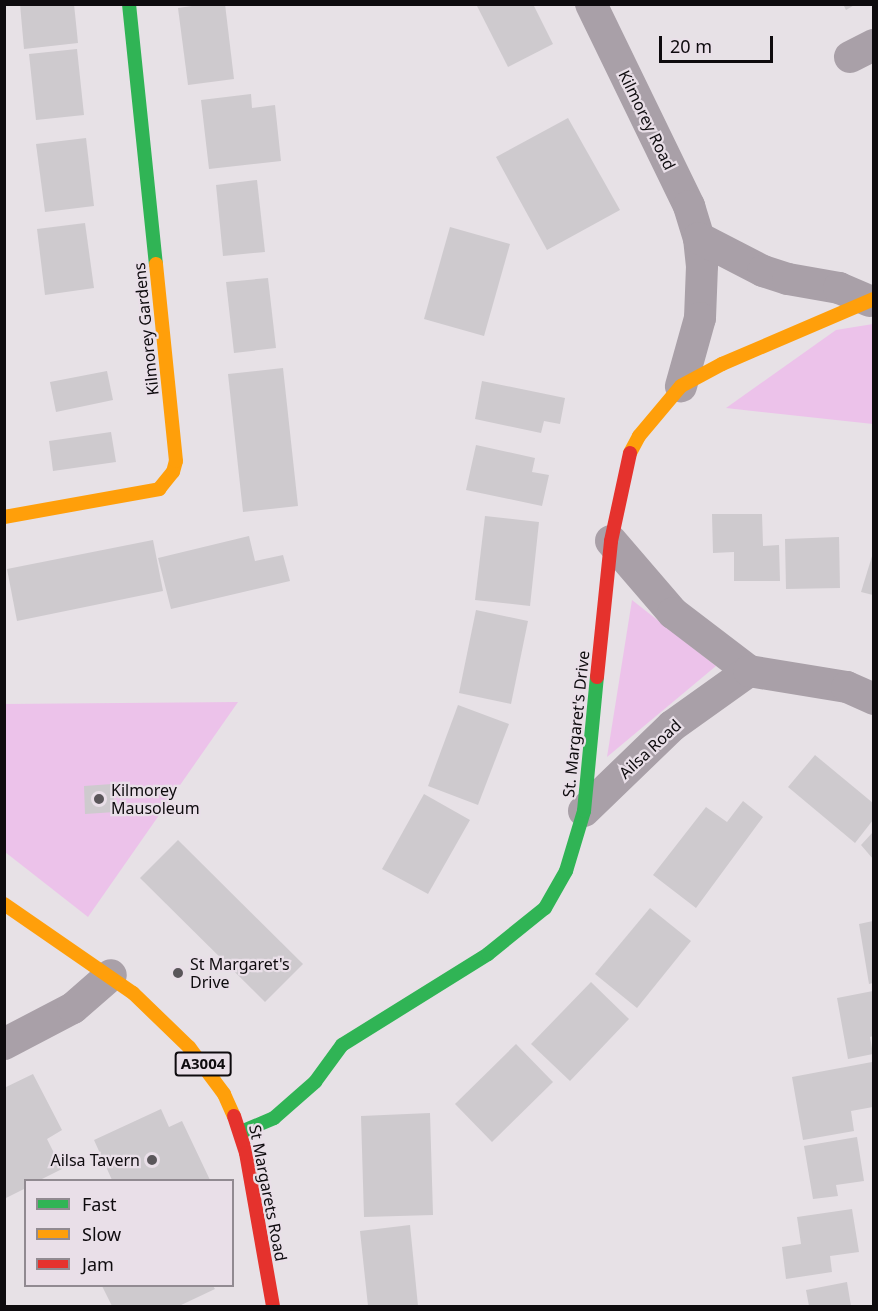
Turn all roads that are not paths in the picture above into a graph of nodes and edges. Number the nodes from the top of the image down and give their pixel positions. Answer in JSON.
{"nodes":[{"id":1,"x":129,"y":4,"type":"edge"},
{"id":2,"x":591,"y":4,"type":"edge"},
{"id":3,"x":699,"y":238,"type":"junction"},
{"id":4,"x":871,"y":300,"type":"edge"},
{"id":5,"x":681,"y":386,"type":"junction"},
{"id":6,"x":4,"y":517,"type":"edge"},
{"id":7,"x":611,"y":541,"type":"junction"},
{"id":8,"x":749,"y":671,"type":"junction"},
{"id":9,"x":873,"y":699,"type":"edge"},
{"id":10,"x":584,"y":811,"type":"junction"},
{"id":11,"x":4,"y":904,"type":"edge"},
{"id":12,"x":111,"y":975,"type":"junction"},
{"id":13,"x":4,"y":1044,"type":"edge"},
{"id":14,"x":241,"y":1132,"type":"junction"},
{"id":15,"x":273,"y":1306,"type":"edge"}],
"edges":[{"from":1,"to":6,"type":"street","name":"Kilmorey Gardens"},
{"from":2,"to":3,"type":"street","name":"Kilmorey Road"},
{"from":3,"to":4,"type":"street"},
{"from":3,"to":5,"type":"street","name":"Kilmorey Road"},
{"from":4,"to":5,"type":"street","name":"St. Margaret's Drive"},
{"from":5,"to":7,"type":"street","name":"St. Margaret's Drive"},
{"from":7,"to":8,"type":"street"},
{"from":7,"to":10,"type":"street","name":"St. Margaret's Drive"},
{"from":8,"to":9,"type":"street"},
{"from":8,"to":10,"type":"street","name":"Ailsa Road"},
{"from":10,"to":14,"type":"street","name":"St. Margaret's Drive"},
{"from":11,"to":12,"type":"street","name":"St Margarets Road","number":"A3004"},
{"from":12,"to":13,"type":"street"},
{"from":12,"to":14,"type":"street","name":"St Margarets Road","number":"A3004"},
{"from":14,"to":15,"type":"street","name":"St Margarets Road","number":"A3004"}]}
